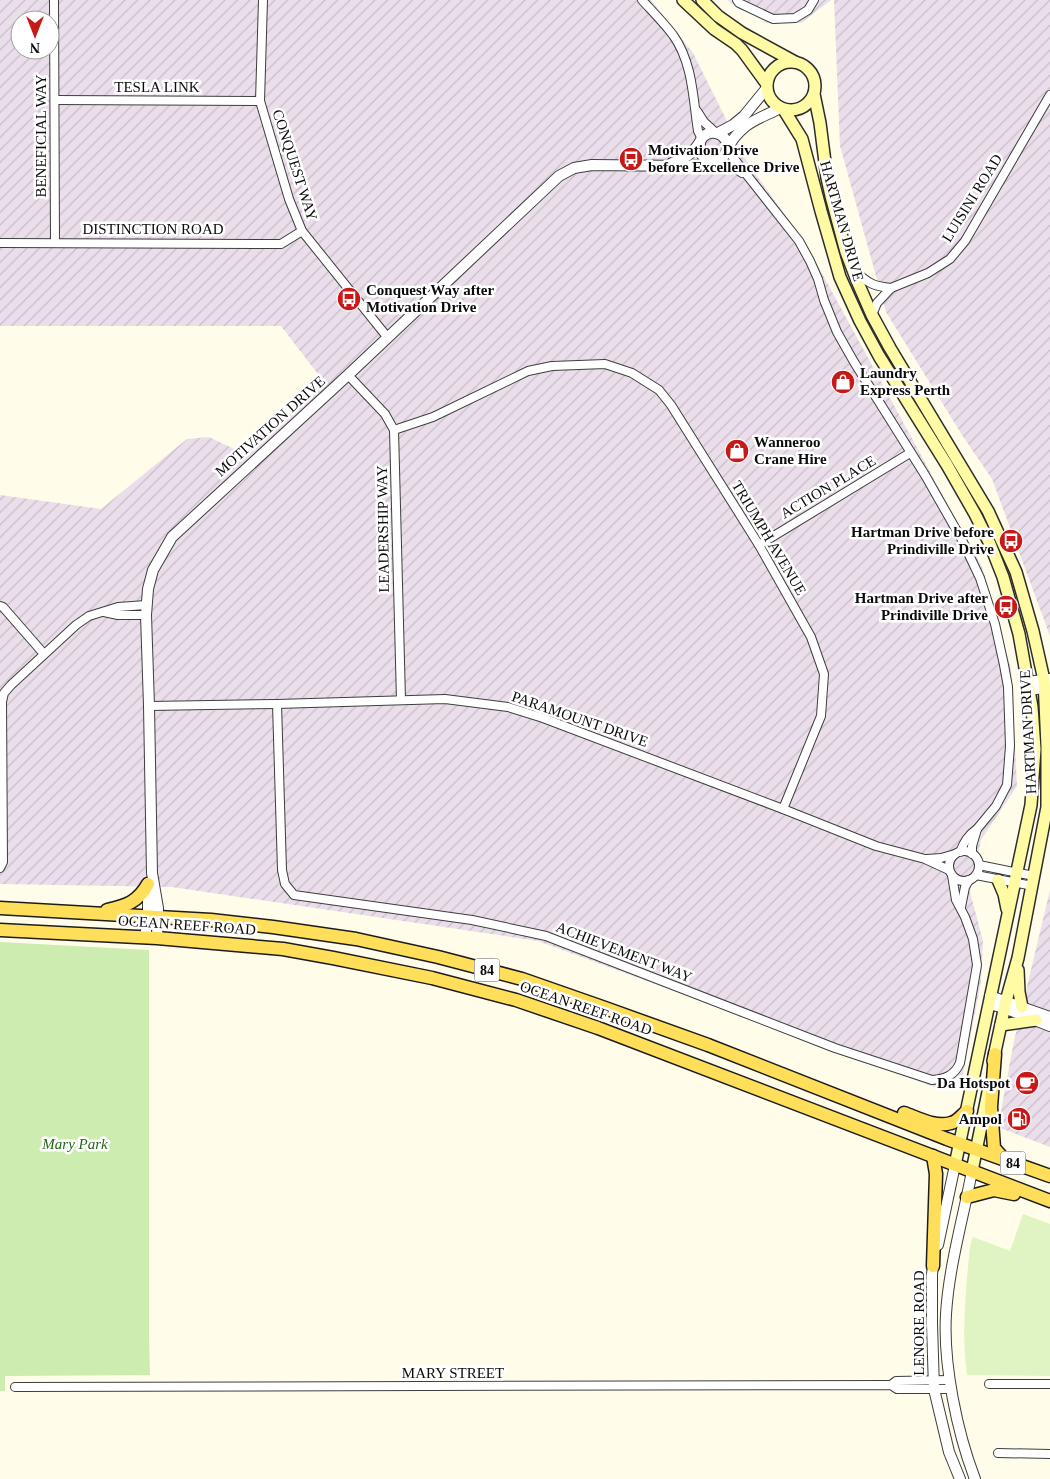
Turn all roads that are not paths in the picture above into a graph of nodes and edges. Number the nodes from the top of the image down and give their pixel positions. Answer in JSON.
{"nodes":[{"id":1,"x":54,"y":0,"type":"edge"},
{"id":2,"x":263,"y":0,"type":"edge"},
{"id":3,"x":642,"y":0,"type":"edge"},
{"id":4,"x":682,"y":0,"type":"edge"},
{"id":5,"x":702,"y":0,"type":"edge"},
{"id":6,"x":737,"y":0,"type":"edge"},
{"id":7,"x":814,"y":0,"type":"edge"},
{"id":8,"x":795,"y":62,"type":"junction"},
{"id":9,"x":766,"y":86,"type":"junction"},
{"id":10,"x":814,"y":94,"type":"junction"},
{"id":11,"x":1050,"y":95,"type":"edge"},
{"id":12,"x":55,"y":100,"type":"junction"},
{"id":13,"x":260,"y":101,"type":"junction"},
{"id":14,"x":695,"y":107,"type":"junction"},
{"id":15,"x":782,"y":109,"type":"junction"},
{"id":16,"x":716,"y":132,"type":"junction"},
{"id":17,"x":701,"y":140,"type":"junction"},
{"id":18,"x":728,"y":148,"type":"junction"},
{"id":19,"x":714,"y":161,"type":"junction"},
{"id":20,"x":663,"y":166,"type":"junction"},
{"id":21,"x":748,"y":177,"type":"junction"},
{"id":22,"x":302,"y":232,"type":"junction"},
{"id":23,"x":0,"y":243,"type":"edge"},
{"id":24,"x":55,"y":243,"type":"junction"},
{"id":25,"x":852,"y":268,"type":"junction"},
{"id":26,"x":892,"y":288,"type":"junction"},
{"id":27,"x":872,"y":315,"type":"junction"},
{"id":28,"x":388,"y":338,"type":"junction"},
{"id":29,"x":348,"y":375,"type":"junction"},
{"id":30,"x":394,"y":430,"type":"junction"},
{"id":31,"x":910,"y":453,"type":"junction"},
{"id":32,"x":759,"y":545,"type":"junction"},
{"id":33,"x":0,"y":606,"type":"edge"},
{"id":34,"x":146,"y":610,"type":"junction"},
{"id":35,"x":1037,"y":647,"type":"junction"},
{"id":36,"x":44,"y":654,"type":"junction"},
{"id":37,"x":1050,"y":667,"type":"edge"},
{"id":38,"x":1047,"y":684,"type":"edge"},
{"id":39,"x":1029,"y":686,"type":"junction"},
{"id":40,"x":401,"y":700,"type":"junction"},
{"id":41,"x":277,"y":704,"type":"junction"},
{"id":42,"x":1048,"y":705,"type":"edge"},
{"id":43,"x":149,"y":706,"type":"junction"},
{"id":44,"x":1,"y":735,"type":"edge"},
{"id":45,"x":783,"y":809,"type":"junction"},
{"id":46,"x":977,"y":829,"type":"junction"},
{"id":47,"x":957,"y":853,"type":"junction"},
{"id":48,"x":972,"y":854,"type":"junction"},
{"id":49,"x":925,"y":859,"type":"junction"},
{"id":50,"x":978,"y":865,"type":"junction"},
{"id":51,"x":0,"y":868,"type":"edge"},
{"id":52,"x":950,"y":873,"type":"junction"},
{"id":53,"x":1016,"y":877,"type":"junction"},
{"id":54,"x":150,"y":878,"type":"junction"},
{"id":55,"x":972,"y":878,"type":"junction"},
{"id":56,"x":998,"y":880,"type":"junction"},
{"id":57,"x":1034,"y":881,"type":"junction"},
{"id":58,"x":961,"y":907,"type":"junction"},
{"id":59,"x":0,"y":908,"type":"edge"},
{"id":60,"x":87,"y":912,"type":"junction"},
{"id":61,"x":153,"y":916,"type":"junction"},
{"id":62,"x":1008,"y":916,"type":"junction"},
{"id":63,"x":0,"y":930,"type":"edge"},
{"id":64,"x":151,"y":938,"type":"junction"},
{"id":65,"x":1018,"y":958,"type":"junction"},
{"id":66,"x":990,"y":1000,"type":"junction"},
{"id":67,"x":1005,"y":1004,"type":"junction"},
{"id":68,"x":1022,"y":1007,"type":"junction"},
{"id":69,"x":1050,"y":1017,"type":"edge"},
{"id":70,"x":1036,"y":1020,"type":"junction"},
{"id":71,"x":1001,"y":1025,"type":"junction"},
{"id":72,"x":1050,"y":1026,"type":"edge"},
{"id":73,"x":995,"y":1054,"type":"junction"},
{"id":74,"x":809,"y":1084,"type":"junction"},
{"id":75,"x":967,"y":1111,"type":"junction"},
{"id":76,"x":959,"y":1144,"type":"junction"},
{"id":77,"x":976,"y":1149,"type":"junction"},
{"id":78,"x":933,"y":1156,"type":"junction"},
{"id":79,"x":1006,"y":1160,"type":"junction"},
{"id":80,"x":955,"y":1165,"type":"junction"},
{"id":81,"x":972,"y":1171,"type":"junction"},
{"id":82,"x":1050,"y":1176,"type":"edge"},
{"id":83,"x":967,"y":1197,"type":"junction"},
{"id":84,"x":1050,"y":1203,"type":"edge"},
{"id":85,"x":933,"y":1266,"type":"junction"},
{"id":86,"x":989,"y":1384,"type":"dead end"},
{"id":87,"x":1050,"y":1384,"type":"edge"},
{"id":88,"x":934,"y":1385,"type":"junction"},
{"id":89,"x":951,"y":1385,"type":"junction"},
{"id":90,"x":15,"y":1387,"type":"dead end"},
{"id":91,"x":998,"y":1453,"type":"dead end"},
{"id":92,"x":1050,"y":1454,"type":"edge"},
{"id":93,"x":960,"y":1479,"type":"edge"},
{"id":94,"x":975,"y":1479,"type":"edge"}],
"edges":[{"from":1,"to":12,"type":"street","name":"BENEFICIAL WAY"},
{"from":2,"to":13,"type":"street","name":"CONQUEST WAY"},
{"from":3,"to":14,"type":"street"},
{"from":4,"to":9,"type":"main road"},
{"from":5,"to":8,"type":"main road"},
{"from":6,"to":7,"type":"street"},
{"from":8,"to":9,"type":"main road"},
{"from":8,"to":10,"type":"main road"},
{"from":9,"to":15,"type":"main road"},
{"from":9,"to":16,"type":"street"},
{"from":10,"to":15,"type":"main road"},
{"from":10,"to":25,"type":"main road","name":"HARTMAN DRIVE"},
{"from":11,"to":26,"type":"street","name":"LUISINI ROAD"},
{"from":12,"to":13,"type":"street","name":"TESLA LINK"},
{"from":12,"to":24,"type":"street","name":"BENEFICIAL WAY"},
{"from":13,"to":22,"type":"street","name":"CONQUEST WAY"},
{"from":14,"to":16,"type":"street"},
{"from":14,"to":17,"type":"street"},
{"from":15,"to":18,"type":"street"},
{"from":15,"to":39,"type":"main road","name":"HARTMAN DRIVE"},
{"from":16,"to":17,"type":"street"},
{"from":16,"to":18,"type":"street"},
{"from":17,"to":19,"type":"street"},
{"from":17,"to":20,"type":"street","name":"MOTIVATION DRIVE"},
{"from":18,"to":19,"type":"street"},
{"from":18,"to":21,"type":"street"},
{"from":19,"to":20,"type":"street","name":"MOTIVATION DRIVE"},
{"from":19,"to":21,"type":"street"},
{"from":20,"to":28,"type":"street","name":"MOTIVATION DRIVE"},
{"from":21,"to":31,"type":"street"},
{"from":22,"to":24,"type":"street","name":"DISTINCTION ROAD"},
{"from":22,"to":28,"type":"street","name":"CONQUEST WAY"},
{"from":23,"to":24,"type":"street","name":"DISTINCTION ROAD"},
{"from":25,"to":26,"type":"street"},
{"from":25,"to":27,"type":"main road","name":"HARTMAN DRIVE"},
{"from":26,"to":27,"type":"street","name":"LUISINI ROAD"},
{"from":27,"to":35,"type":"main road","name":"HARTMAN DRIVE"},
{"from":28,"to":29,"type":"street","name":"MOTIVATION DRIVE"},
{"from":29,"to":30,"type":"street"},
{"from":29,"to":34,"type":"street","name":"MOTIVATION DRIVE"},
{"from":30,"to":32,"type":"street","name":"TRIUMPH AVENUE"},
{"from":30,"to":40,"type":"street","name":"LEADERSHIP WAY"},
{"from":31,"to":32,"type":"street","name":"ACTION PLACE"},
{"from":31,"to":46,"type":"street"},
{"from":32,"to":45,"type":"street","name":"TRIUMPH AVENUE"},
{"from":33,"to":36,"type":"street"},
{"from":34,"to":36,"type":"street"},
{"from":34,"to":43,"type":"street","name":"MOTIVATION DRIVE"},
{"from":35,"to":37,"type":"main road"},
{"from":35,"to":38,"type":"main road","name":"HARTMAN DRIVE"},
{"from":36,"to":44,"type":"street"},
{"from":38,"to":39,"type":"street"},
{"from":38,"to":42,"type":"main road","name":"HARTMAN DRIVE"},
{"from":39,"to":53,"type":"main road","name":"HARTMAN DRIVE"},
{"from":40,"to":41,"type":"street","name":"PARAMOUNT DRIVE"},
{"from":40,"to":45,"type":"street","name":"PARAMOUNT DRIVE"},
{"from":41,"to":43,"type":"street","name":"PARAMOUNT DRIVE"},
{"from":41,"to":58,"type":"street","name":"ACHIEVEMENT WAY"},
{"from":42,"to":57,"type":"main road","name":"HARTMAN DRIVE"},
{"from":43,"to":54,"type":"street","name":"MOTIVATION DRIVE"},
{"from":44,"to":51,"type":"street"},
{"from":45,"to":49,"type":"street","name":"PARAMOUNT DRIVE"},
{"from":46,"to":47,"type":"street"},
{"from":46,"to":48,"type":"street"},
{"from":47,"to":48,"type":"street"},
{"from":47,"to":49,"type":"street","name":"PARAMOUNT DRIVE"},
{"from":47,"to":52,"type":"street"},
{"from":48,"to":50,"type":"street"},
{"from":49,"to":52,"type":"street","name":"PARAMOUNT DRIVE"},
{"from":50,"to":53,"type":"street"},
{"from":50,"to":55,"type":"street"},
{"from":52,"to":55,"type":"street"},
{"from":52,"to":58,"type":"street","name":"ACHIEVEMENT WAY"},
{"from":53,"to":56,"type":"street"},
{"from":53,"to":57,"type":"street"},
{"from":53,"to":62,"type":"main road","name":"HARTMAN DRIVE"},
{"from":54,"to":60,"type":"main road"},
{"from":54,"to":61,"type":"street","name":"MOTIVATION DRIVE"},
{"from":55,"to":56,"type":"street"},
{"from":55,"to":58,"type":"street"},
{"from":56,"to":62,"type":"main road"},
{"from":57,"to":65,"type":"main road","name":"HARTMAN DRIVE"},
{"from":59,"to":60,"type":"main road","name":"OCEAN REEF ROAD","number":"84"},
{"from":60,"to":61,"type":"main road","name":"OCEAN REEF ROAD","number":"84"},
{"from":61,"to":64,"type":"street","name":"MOTIVATION DRIVE"},
{"from":61,"to":74,"type":"main road","name":"OCEAN REEF ROAD","number":"84"},
{"from":62,"to":66,"type":"main road","name":"HARTMAN DRIVE"},
{"from":63,"to":64,"type":"main road","name":"OCEAN REEF ROAD","number":"84"},
{"from":64,"to":78,"type":"main road","name":"OCEAN REEF ROAD","number":"84"},
{"from":65,"to":67,"type":"main road","name":"HARTMAN DRIVE"},
{"from":65,"to":68,"type":"main road"},
{"from":66,"to":67,"type":"street"},
{"from":66,"to":75,"type":"main road","name":"HARTMAN DRIVE"},
{"from":67,"to":68,"type":"street"},
{"from":67,"to":70,"type":"street"},
{"from":67,"to":71,"type":"main road","name":"HARTMAN DRIVE"},
{"from":68,"to":69,"type":"street"},
{"from":70,"to":71,"type":"main road"},
{"from":70,"to":72,"type":"street"},
{"from":71,"to":73,"type":"main road","name":"HARTMAN DRIVE"},
{"from":73,"to":77,"type":"main road","name":"HARTMAN DRIVE"},
{"from":73,"to":79,"type":"main road"},
{"from":74,"to":75,"type":"main road"},
{"from":74,"to":76,"type":"main road","name":"OCEAN REEF ROAD","number":"84"},
{"from":75,"to":76,"type":"main road","name":"HARTMAN DRIVE"},
{"from":76,"to":77,"type":"main road","name":"OCEAN REEF ROAD","number":"84"},
{"from":76,"to":80,"type":"main road","name":"HARTMAN DRIVE"},
{"from":77,"to":79,"type":"main road","name":"OCEAN REEF ROAD","number":"84"},
{"from":77,"to":81,"type":"main road","name":"HARTMAN DRIVE"},
{"from":78,"to":80,"type":"main road","name":"OCEAN REEF ROAD","number":"84"},
{"from":78,"to":85,"type":"main road"},
{"from":79,"to":82,"type":"main road","name":"OCEAN REEF ROAD","number":"84"},
{"from":80,"to":81,"type":"main road","name":"OCEAN REEF ROAD","number":"84"},
{"from":80,"to":85,"type":"street","name":"LENORE ROAD"},
{"from":81,"to":83,"type":"street","name":"LENORE ROAD"},
{"from":81,"to":84,"type":"main road","name":"OCEAN REEF ROAD","number":"84"},
{"from":83,"to":84,"type":"main road"},
{"from":83,"to":89,"type":"street","name":"LENORE ROAD"},
{"from":85,"to":88,"type":"street","name":"LENORE ROAD"},
{"from":86,"to":87,"type":"street"},
{"from":88,"to":89,"type":"street","name":"MARY STREET"},
{"from":88,"to":90,"type":"street","name":"MARY STREET"},
{"from":88,"to":93,"type":"street","name":"LENORE ROAD"},
{"from":89,"to":94,"type":"street","name":"LENORE ROAD"},
{"from":91,"to":92,"type":"street"}]}
